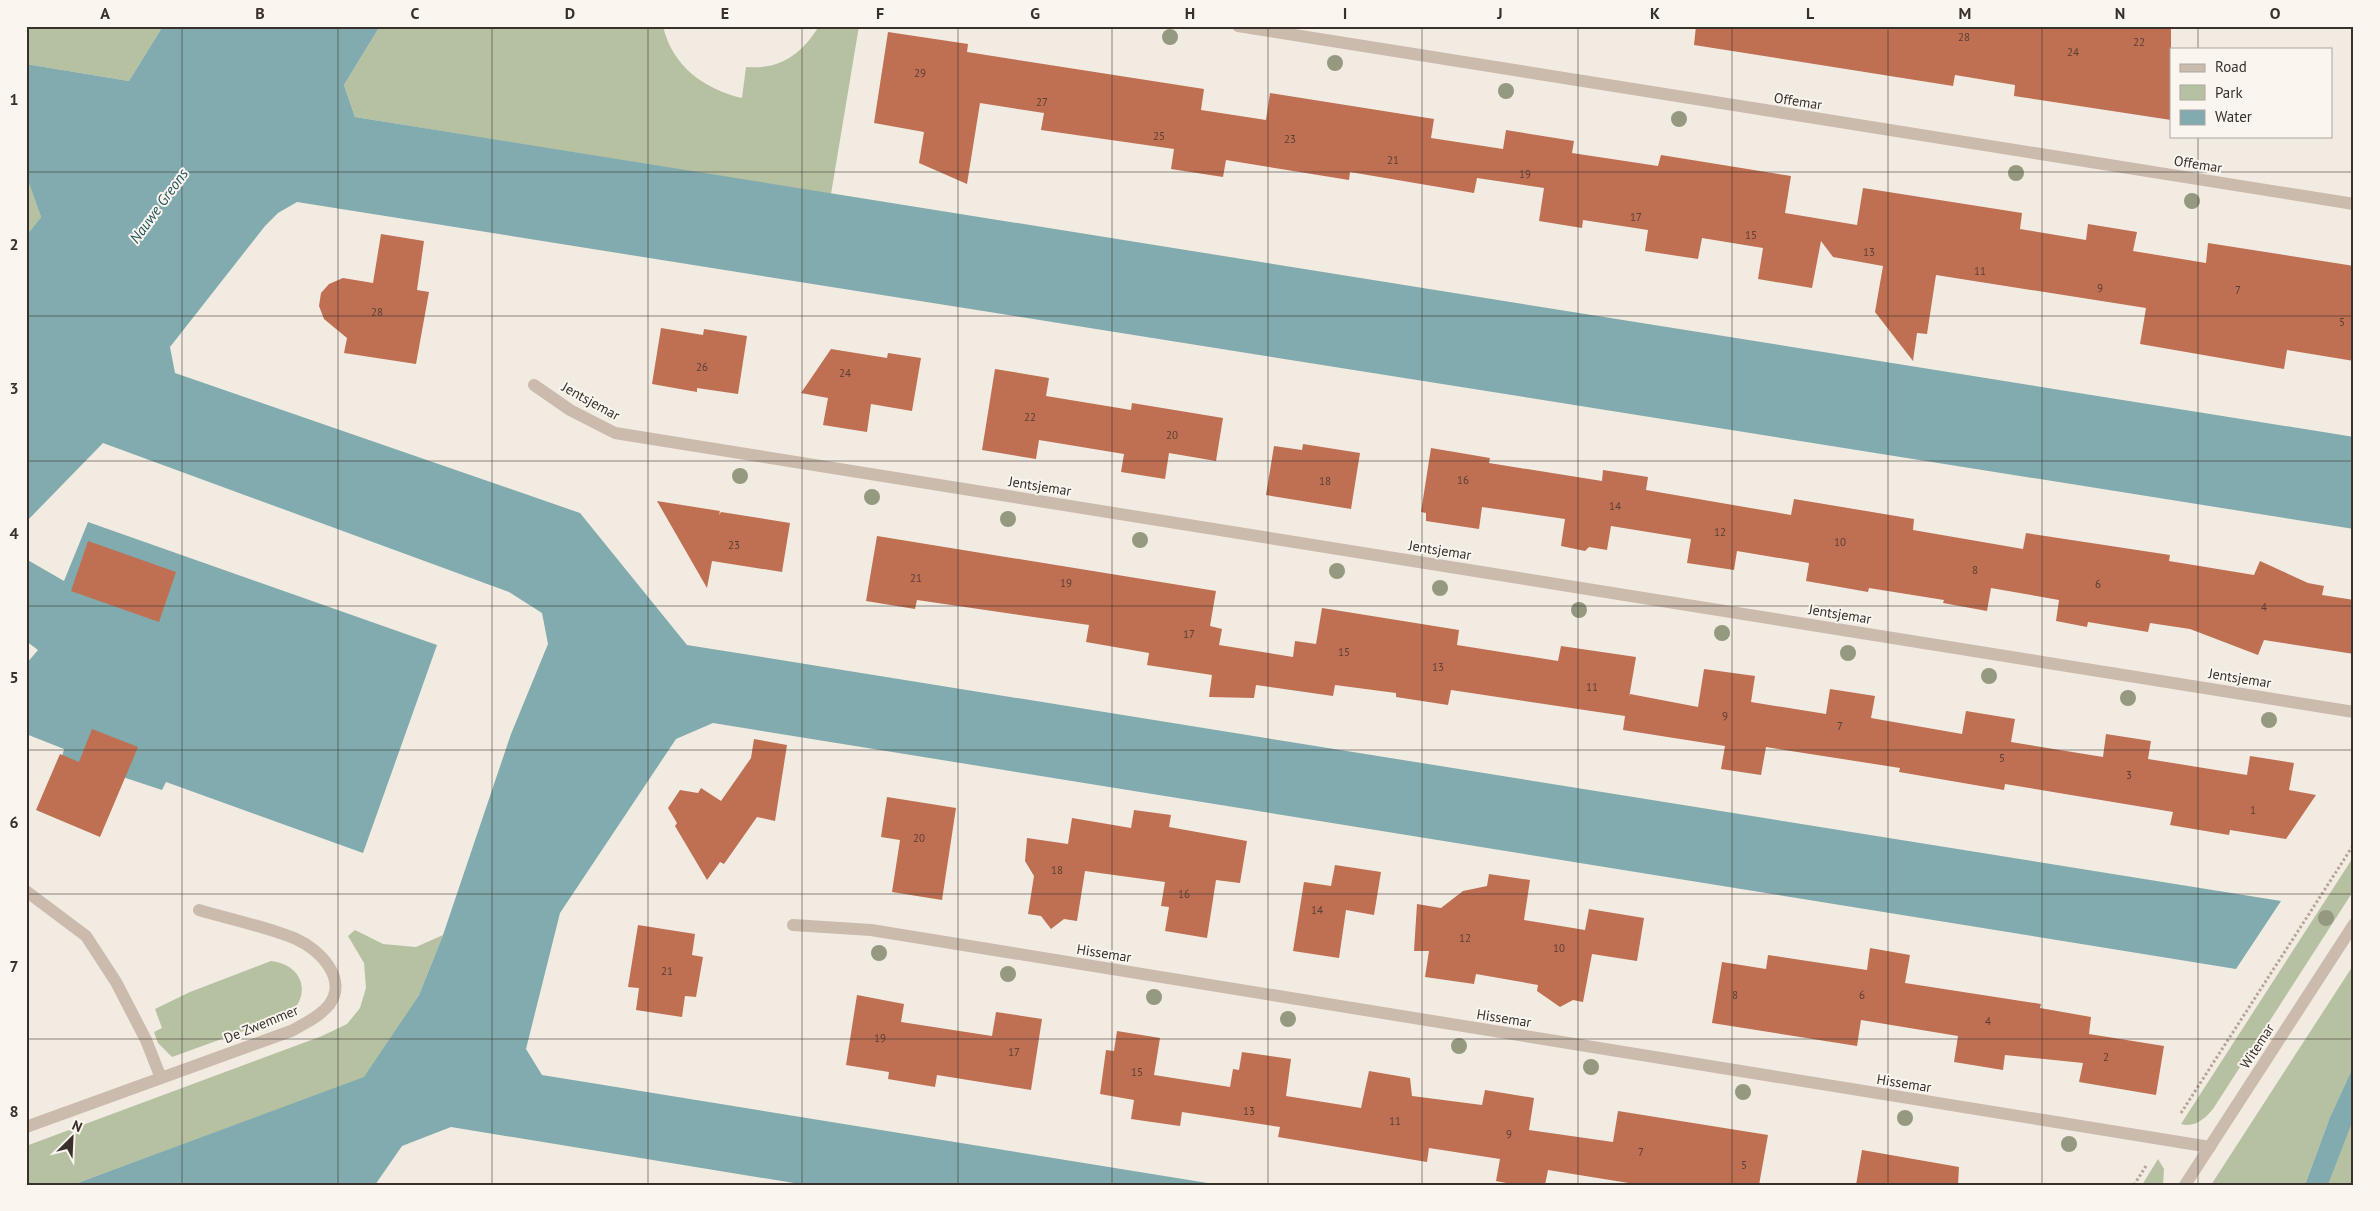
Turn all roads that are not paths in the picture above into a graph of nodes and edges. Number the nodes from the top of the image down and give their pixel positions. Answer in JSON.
{"nodes":[{"id":1,"x":1238,"y":26,"type":"edge"},
{"id":2,"x":2354,"y":204,"type":"edge"},
{"id":3,"x":534,"y":385,"type":"dead end"},
{"id":4,"x":2354,"y":712,"type":"edge"},
{"id":5,"x":26,"y":891,"type":"edge"},
{"id":6,"x":199,"y":910,"type":"dead end"},
{"id":7,"x":2354,"y":924,"type":"edge"},
{"id":8,"x":793,"y":925,"type":"dead end"},
{"id":9,"x":161,"y":1078,"type":"junction"},
{"id":10,"x":26,"y":1127,"type":"edge"},
{"id":11,"x":2210,"y":1147,"type":"junction"},
{"id":12,"x":2185,"y":1185,"type":"edge"}],
"edges":[{"from":1,"to":2,"type":"street","name":"Offemar"},
{"from":3,"to":4,"type":"street","name":"Jentsjemar"},
{"from":5,"to":9,"type":"street"},
{"from":6,"to":9,"type":"street","name":"De Zwemmer"},
{"from":7,"to":11,"type":"street","name":"Witemar"},
{"from":8,"to":11,"type":"street","name":"Hissemar"},
{"from":9,"to":10,"type":"street","name":"De Zwemmer"},
{"from":11,"to":12,"type":"street","name":"Witemar"}]}
